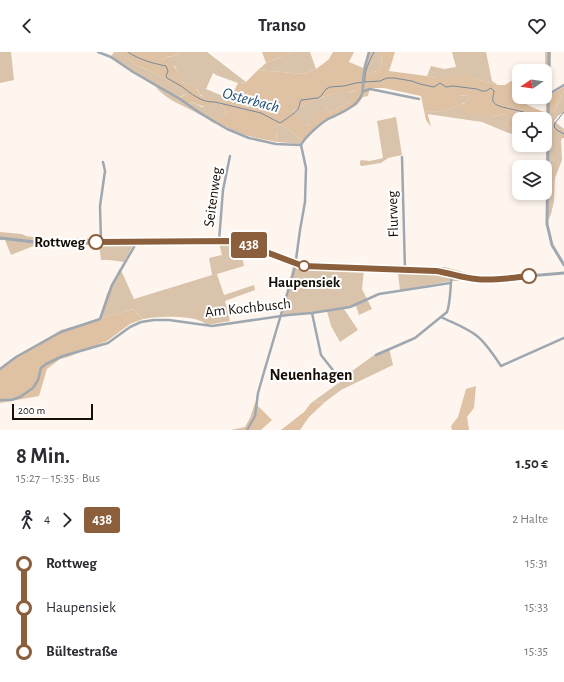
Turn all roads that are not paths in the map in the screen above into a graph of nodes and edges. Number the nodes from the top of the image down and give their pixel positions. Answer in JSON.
{"nodes":[{"id":1,"x":98,"y":52,"type":"edge"},
{"id":2,"x":369,"y":52,"type":"edge"},
{"id":3,"x":549,"y":52,"type":"edge"},
{"id":4,"x":549,"y":64,"type":"edge"},
{"id":5,"x":564,"y":84,"type":"edge"},
{"id":6,"x":364,"y":91,"type":"junction"},
{"id":7,"x":552,"y":92,"type":"edge"},
{"id":8,"x":419,"y":99,"type":"dead end"},
{"id":9,"x":549,"y":104,"type":"edge"},
{"id":10,"x":301,"y":144,"type":"junction"},
{"id":11,"x":230,"y":156,"type":"dead end"},
{"id":12,"x":402,"y":157,"type":"dead end"},
{"id":13,"x":103,"y":162,"type":"dead end"},
{"id":14,"x":0,"y":238,"type":"edge"},
{"id":15,"x":219,"y":241,"type":"junction"},
{"id":16,"x":101,"y":242,"type":"junction"},
{"id":17,"x":135,"y":242,"type":"junction"},
{"id":18,"x":296,"y":264,"type":"junction"},
{"id":19,"x":564,"y":265,"type":"edge"},
{"id":20,"x":405,"y":270,"type":"junction"},
{"id":21,"x":564,"y":273,"type":"edge"},
{"id":22,"x":452,"y":274,"type":"junction"},
{"id":23,"x":450,"y":283,"type":"junction"},
{"id":24,"x":312,"y":313,"type":"junction"},
{"id":25,"x":280,"y":317,"type":"junction"},
{"id":26,"x":441,"y":317,"type":"junction"},
{"id":27,"x":564,"y":338,"type":"edge"},
{"id":28,"x":376,"y":355,"type":"dead end"},
{"id":29,"x":0,"y":369,"type":"edge"},
{"id":30,"x":336,"y":374,"type":"dead end"},
{"id":31,"x":0,"y":400,"type":"edge"},
{"id":32,"x":247,"y":430,"type":"edge"}],
"edges":[{"from":1,"to":10,"type":"street"},
{"from":2,"to":6,"type":"street"},
{"from":3,"to":4,"type":"street"},
{"from":5,"to":7,"type":"street"},
{"from":6,"to":8,"type":"street"},
{"from":6,"to":10,"type":"street"},
{"from":9,"to":19,"type":"street"},
{"from":10,"to":18,"type":"street"},
{"from":11,"to":15,"type":"street","name":"Seitenweg"},
{"from":12,"to":20,"type":"street","name":"Flurweg"},
{"from":13,"to":16,"type":"street"},
{"from":14,"to":16,"type":"street"},
{"from":15,"to":17,"type":"street"},
{"from":15,"to":18,"type":"street"},
{"from":16,"to":17,"type":"street"},
{"from":17,"to":29,"type":"street"},
{"from":18,"to":20,"type":"street"},
{"from":18,"to":25,"type":"street"},
{"from":20,"to":22,"type":"street"},
{"from":21,"to":22,"type":"street"},
{"from":22,"to":23,"type":"street"},
{"from":23,"to":24,"type":"street","name":"Am Kochbusch"},
{"from":23,"to":26,"type":"street"},
{"from":24,"to":25,"type":"street","name":"Am Kochbusch"},
{"from":24,"to":30,"type":"street"},
{"from":25,"to":31,"type":"street","name":"Am Kochbusch"},
{"from":25,"to":32,"type":"street"},
{"from":26,"to":27,"type":"street"},
{"from":26,"to":28,"type":"street"}]}
